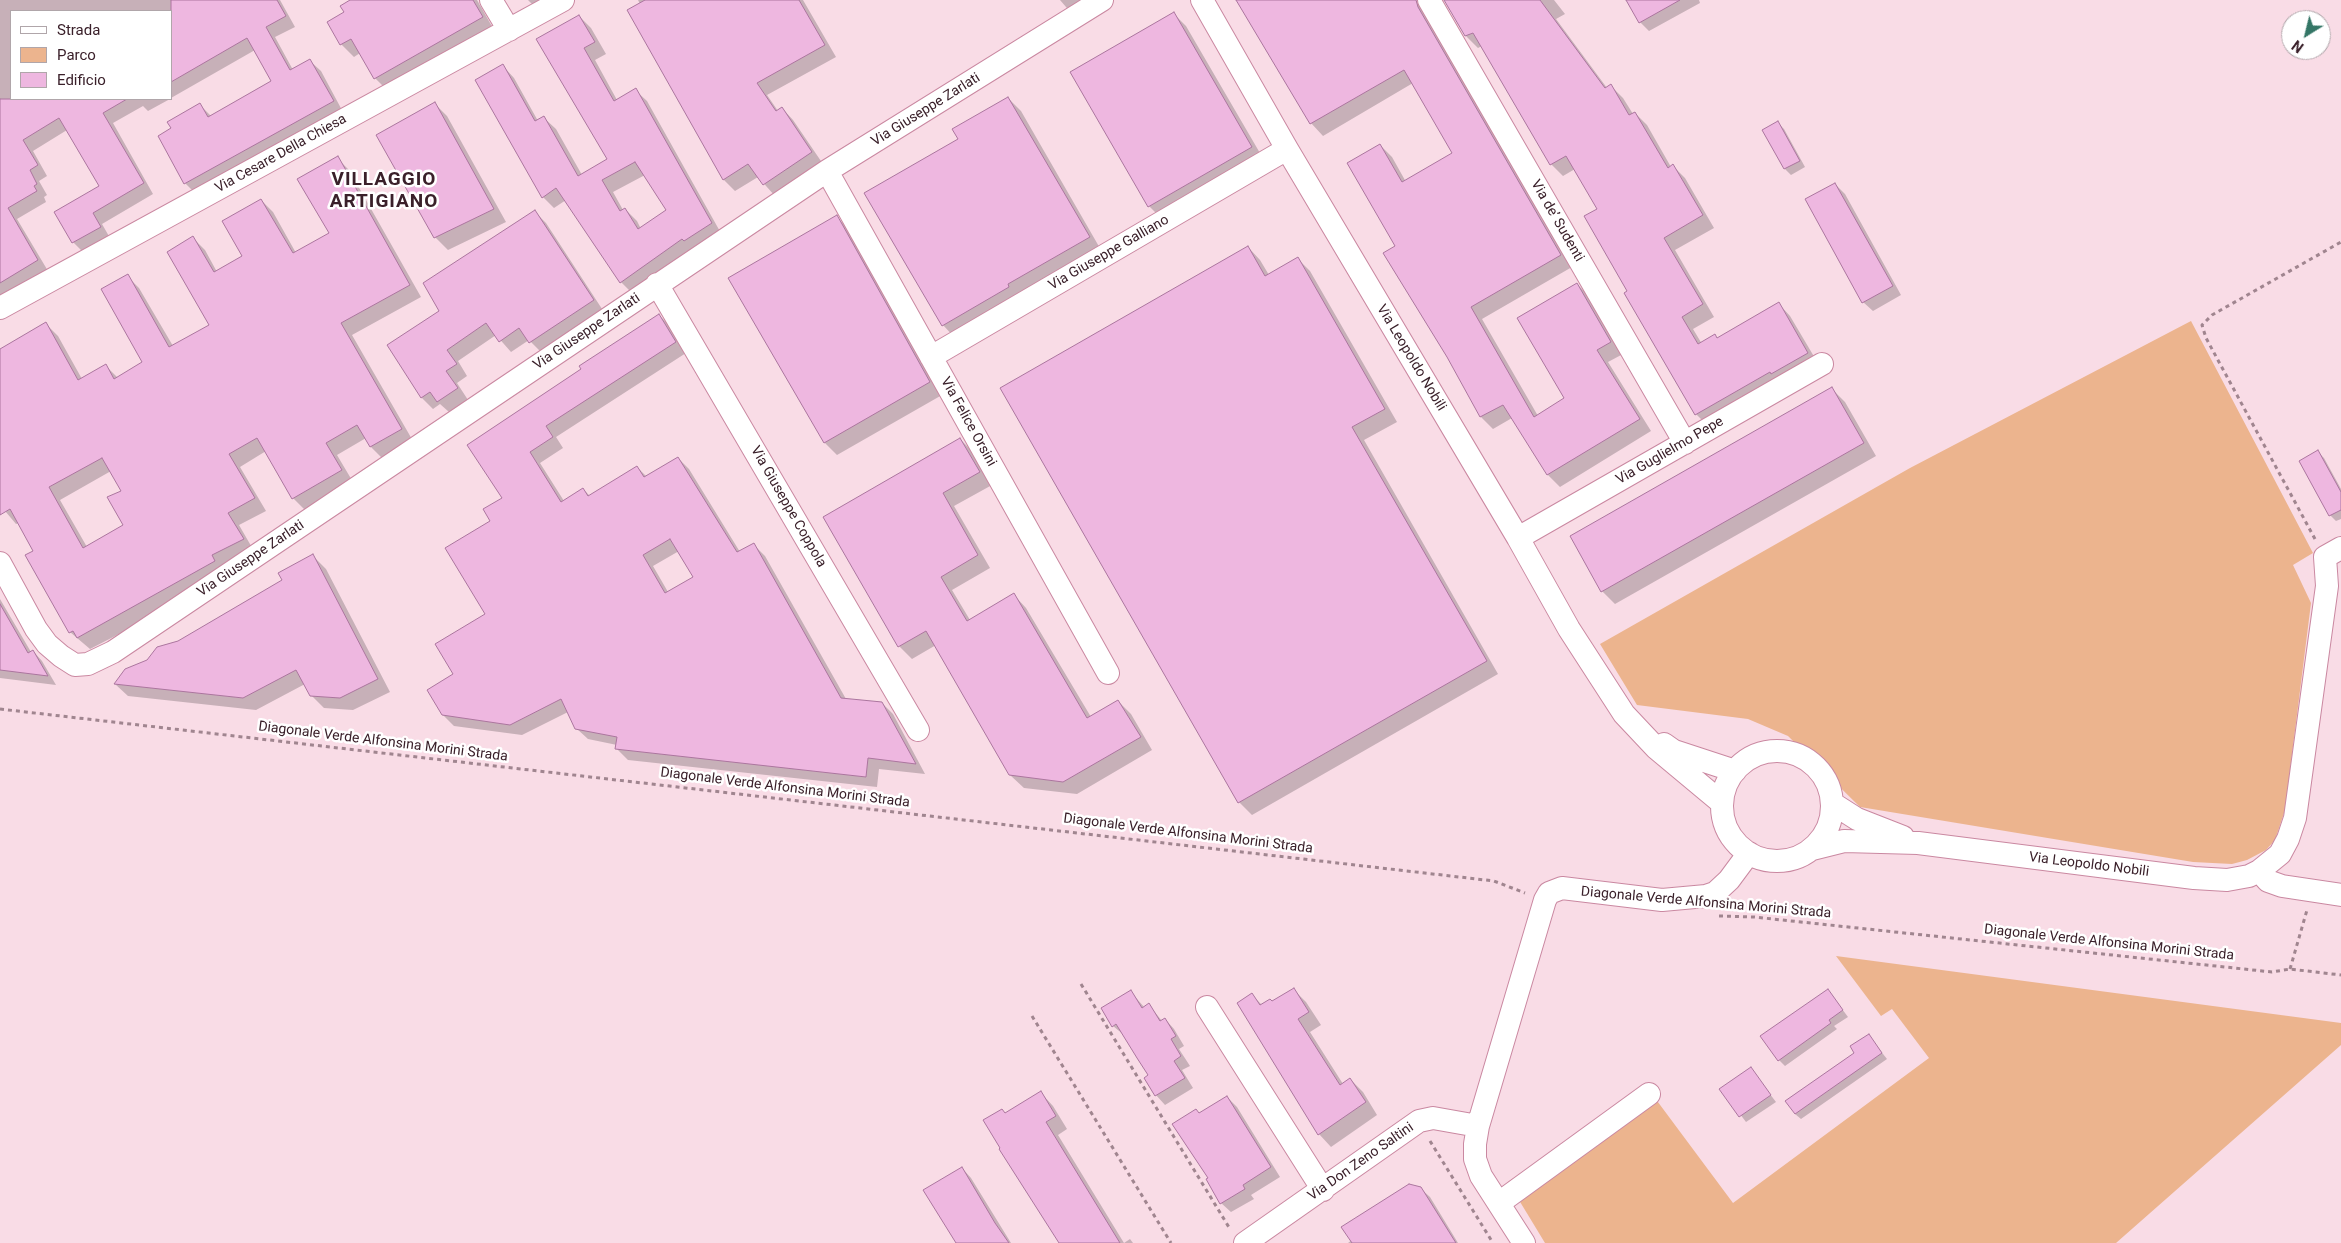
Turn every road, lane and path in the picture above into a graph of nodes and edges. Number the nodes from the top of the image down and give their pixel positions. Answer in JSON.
{"nodes":[{"id":1,"x":491,"y":0,"type":"edge"},
{"id":2,"x":563,"y":0,"type":"edge"},
{"id":3,"x":1102,"y":0,"type":"edge"},
{"id":4,"x":1202,"y":0,"type":"edge"},
{"id":5,"x":1429,"y":0,"type":"edge"},
{"id":6,"x":509,"y":30,"type":"junction"},
{"id":7,"x":1287,"y":149,"type":"junction"},
{"id":8,"x":827,"y":171,"type":"junction"},
{"id":9,"x":2341,"y":242,"type":"edge"},
{"id":10,"x":657,"y":284,"type":"junction"},
{"id":11,"x":0,"y":308,"type":"edge"},
{"id":12,"x":931,"y":357,"type":"junction"},
{"id":13,"x":1822,"y":364,"type":"dead end"},
{"id":14,"x":1685,"y":443,"type":"junction"},
{"id":15,"x":1518,"y":538,"type":"junction"},
{"id":16,"x":2333,"y":552,"type":"edge"},
{"id":17,"x":0,"y":563,"type":"edge"},
{"id":18,"x":1108,"y":674,"type":"dead end"},
{"id":19,"x":0,"y":710,"type":"edge"},
{"id":20,"x":1624,"y":714,"type":"junction"},
{"id":21,"x":918,"y":730,"type":"dead end"},
{"id":22,"x":1735,"y":771,"type":"junction"},
{"id":23,"x":1722,"y":803,"type":"junction"},
{"id":24,"x":1832,"y":803,"type":"junction"},
{"id":25,"x":1918,"y":843,"type":"junction"},
{"id":26,"x":1812,"y":849,"type":"junction"},
{"id":27,"x":1749,"y":853,"type":"junction"},
{"id":28,"x":2259,"y":871,"type":"junction"},
{"id":29,"x":2312,"y":891,"type":"junction"},
{"id":30,"x":2341,"y":895,"type":"edge"},
{"id":31,"x":1545,"y":900,"type":"junction"},
{"id":32,"x":1710,"y":916,"type":"dead end"},
{"id":33,"x":2290,"y":969,"type":"junction"},
{"id":34,"x":2341,"y":975,"type":"edge"},
{"id":35,"x":1081,"y":984,"type":"dead end"},
{"id":36,"x":1207,"y":1007,"type":"dead end"},
{"id":37,"x":1032,"y":1016,"type":"dead end"},
{"id":38,"x":1649,"y":1094,"type":"dead end"},
{"id":39,"x":1478,"y":1126,"type":"junction"},
{"id":40,"x":1422,"y":1146,"type":"dead end"},
{"id":41,"x":1323,"y":1190,"type":"junction"},
{"id":42,"x":1499,"y":1202,"type":"junction"},
{"id":43,"x":1239,"y":1239,"type":"edge"},
{"id":44,"x":1170,"y":1243,"type":"edge"},
{"id":45,"x":1492,"y":1243,"type":"edge"},
{"id":46,"x":1524,"y":1243,"type":"edge"}],
"edges":[{"from":1,"to":6,"type":"street"},
{"from":2,"to":6,"type":"street","name":"Via Cesare Della Chiesa"},
{"from":3,"to":8,"type":"street","name":"Via Giuseppe Zarlati"},
{"from":4,"to":7,"type":"street","name":"Via Leopoldo Nobili"},
{"from":5,"to":14,"type":"street","name":"Via de’ Sudenti"},
{"from":6,"to":11,"type":"street","name":"Via Cesare Della Chiesa"},
{"from":7,"to":12,"type":"street","name":"Via Giuseppe Galliano"},
{"from":7,"to":15,"type":"street","name":"Via Leopoldo Nobili"},
{"from":8,"to":10,"type":"street","name":"Via Giuseppe Zarlati"},
{"from":8,"to":12,"type":"street","name":"Via Felice Orsini"},
{"from":9,"to":16,"type":"path"},
{"from":10,"to":17,"type":"street","name":"Via Giuseppe Zarlati"},
{"from":10,"to":21,"type":"street","name":"Via Giuseppe Coppola"},
{"from":12,"to":18,"type":"street","name":"Via Felice Orsini"},
{"from":13,"to":14,"type":"street","name":"Via Guglielmo Pepe"},
{"from":14,"to":15,"type":"street","name":"Via Guglielmo Pepe"},
{"from":15,"to":20,"type":"street","name":"Via Leopoldo Nobili"},
{"from":16,"to":28,"type":"street","name":"Via Leopoldo Nobili"},
{"from":19,"to":31,"type":"path","name":"Diagonale Verde Alfonsina Morini Strada"},
{"from":20,"to":22,"type":"street","name":"Via Leopoldo Nobili"},
{"from":20,"to":23,"type":"street","name":"Via Leopoldo Nobili"},
{"from":22,"to":23,"type":"street"},
{"from":22,"to":24,"type":"street"},
{"from":23,"to":27,"type":"street"},
{"from":24,"to":25,"type":"street","name":"Via Leopoldo Nobili"},
{"from":24,"to":26,"type":"street"},
{"from":25,"to":26,"type":"street","name":"Via Leopoldo Nobili"},
{"from":25,"to":28,"type":"street","name":"Via Leopoldo Nobili"},
{"from":26,"to":27,"type":"street"},
{"from":27,"to":31,"type":"street"},
{"from":28,"to":29,"type":"street"},
{"from":29,"to":30,"type":"street"},
{"from":29,"to":33,"type":"path"},
{"from":31,"to":39,"type":"street"},
{"from":32,"to":33,"type":"path","name":"Diagonale Verde Alfonsina Morini Strada"},
{"from":33,"to":34,"type":"path","name":"Diagonale Verde Alfonsina Morini Strada"},
{"from":35,"to":43,"type":"path"},
{"from":36,"to":41,"type":"street"},
{"from":37,"to":44,"type":"path"},
{"from":38,"to":42,"type":"street"},
{"from":39,"to":41,"type":"street","name":"Via Don Zeno Saltini"},
{"from":39,"to":42,"type":"street"},
{"from":40,"to":45,"type":"path"},
{"from":41,"to":43,"type":"street","name":"Via Don Zeno Saltini"},
{"from":42,"to":46,"type":"street"}]}
